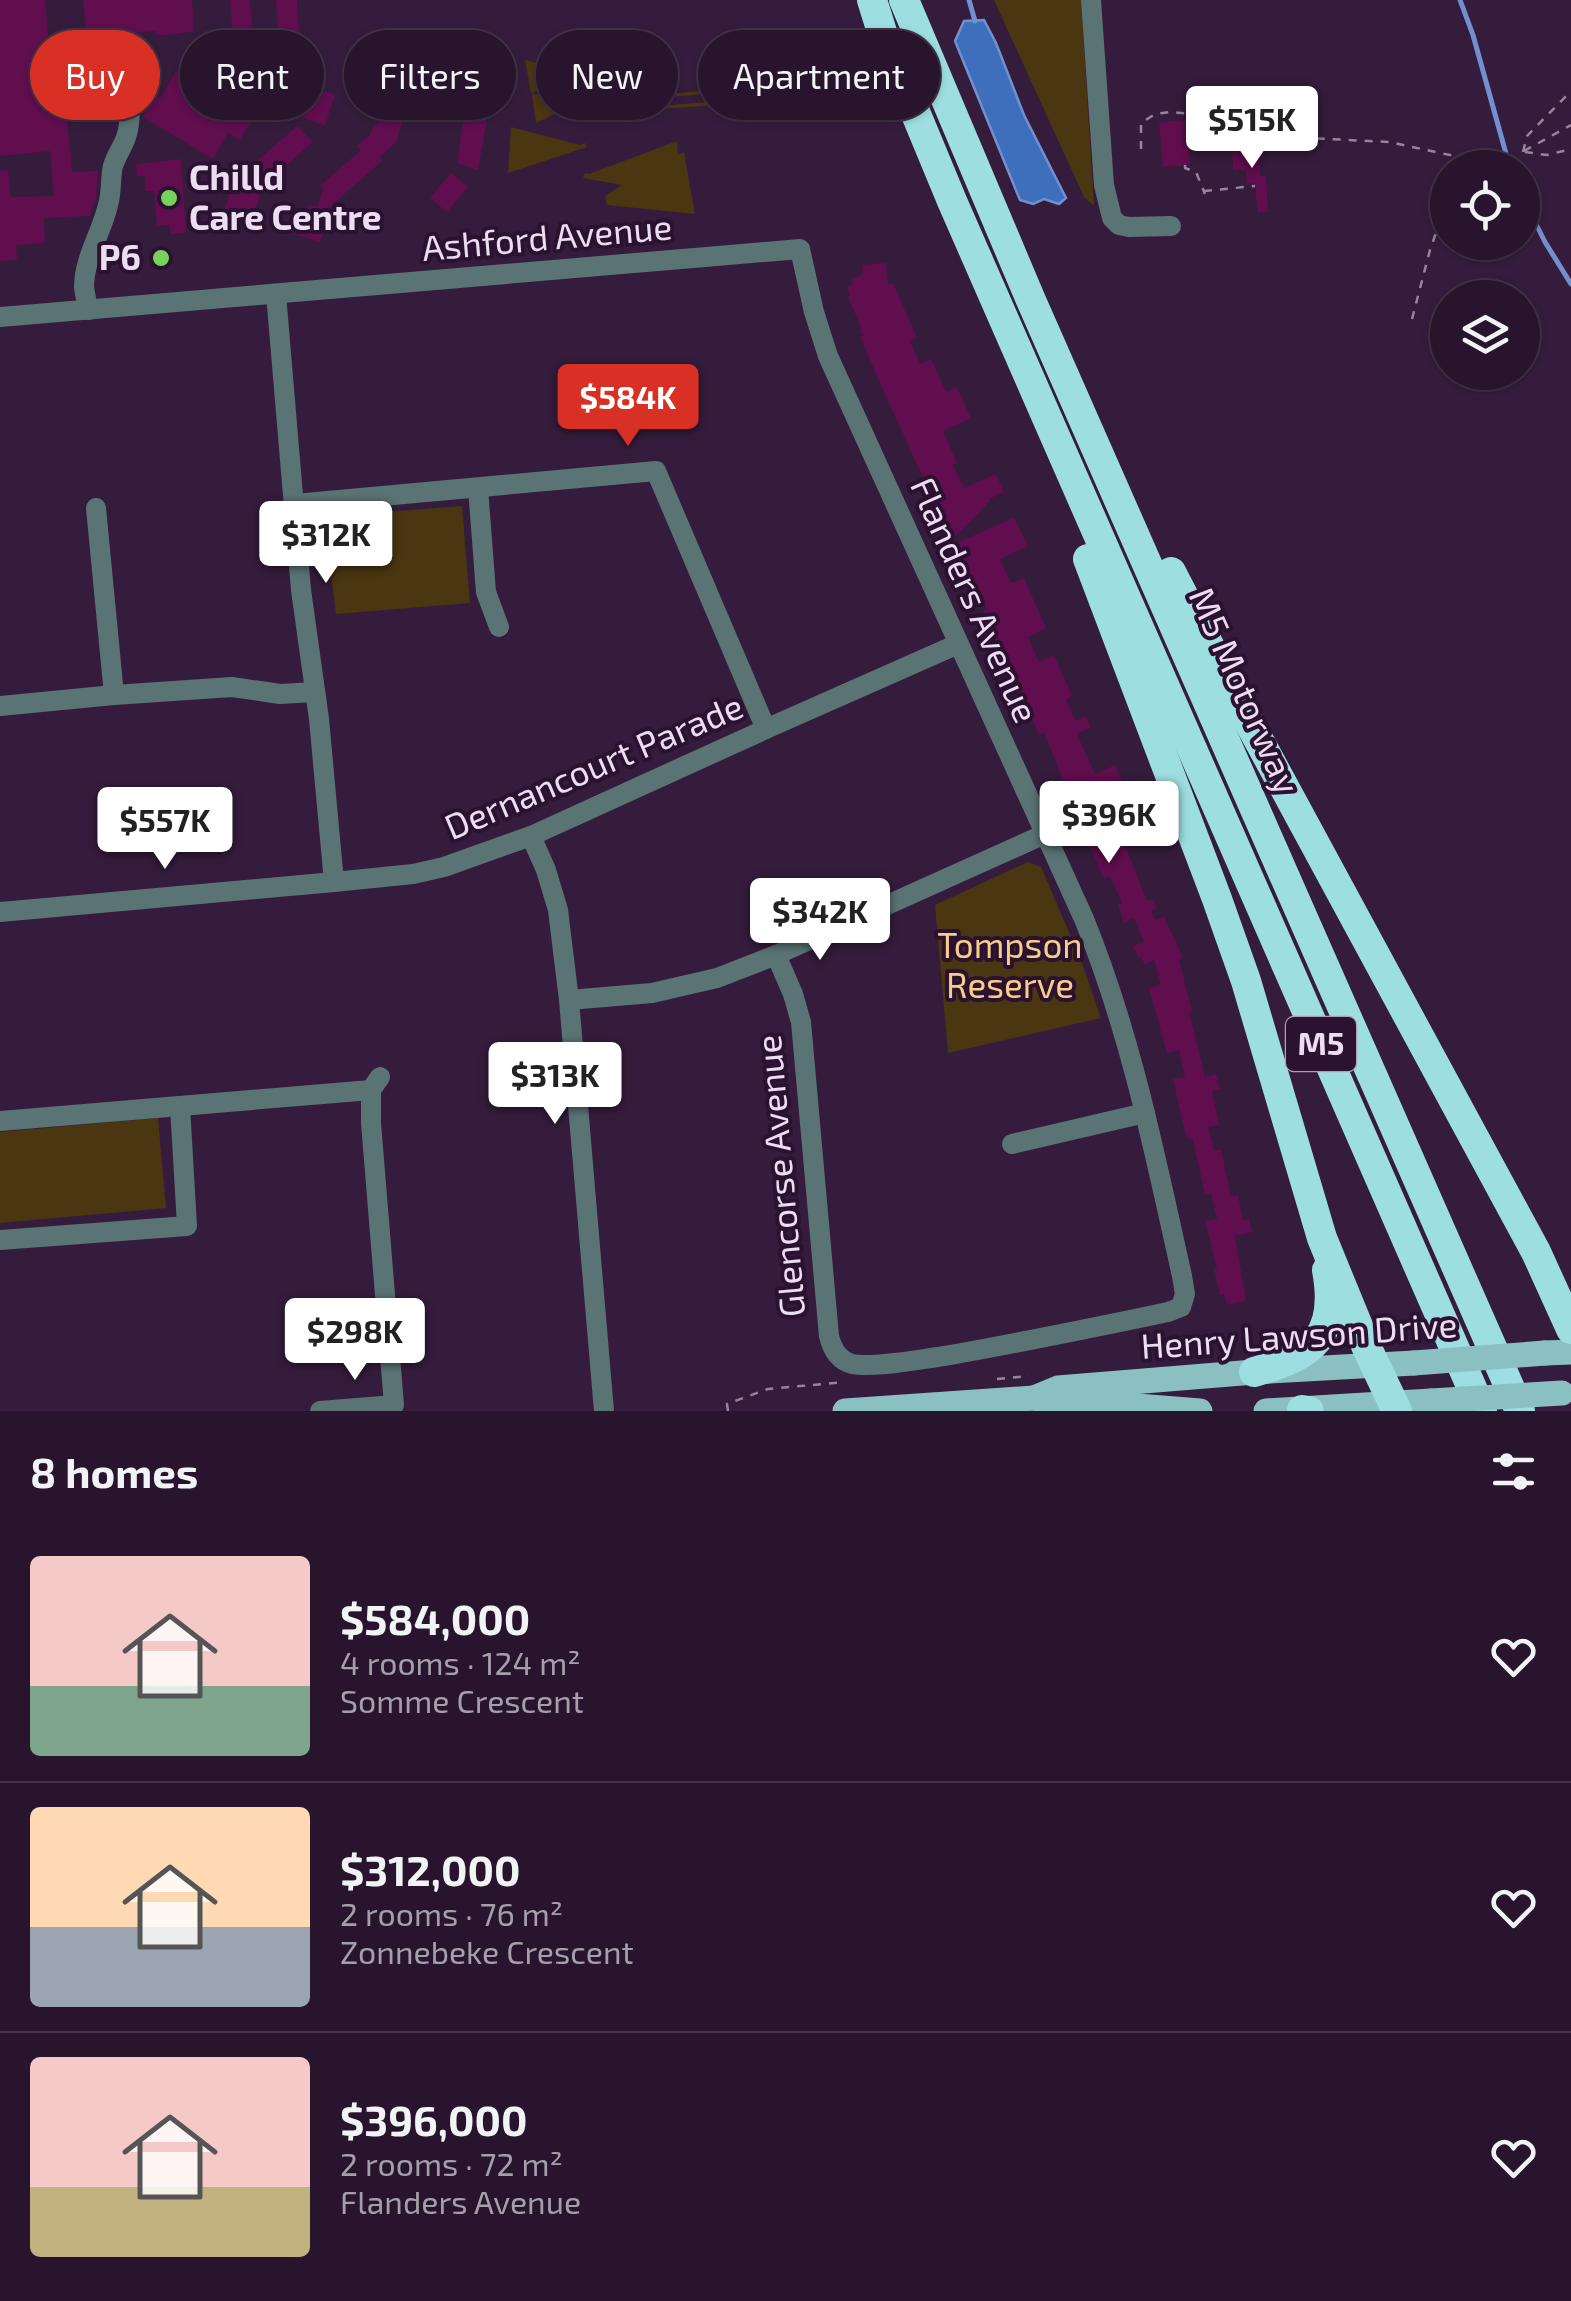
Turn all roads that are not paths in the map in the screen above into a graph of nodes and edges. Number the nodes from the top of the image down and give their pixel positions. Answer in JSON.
{"nodes":[{"id":1,"x":872,"y":0,"type":"edge"},
{"id":2,"x":904,"y":0,"type":"edge"},
{"id":3,"x":1091,"y":0,"type":"edge"},
{"id":4,"x":129,"y":120,"type":"edge"},
{"id":5,"x":952,"y":201,"type":"junction"},
{"id":6,"x":1171,"y":226,"type":"dead end"},
{"id":7,"x":800,"y":248,"type":"joint"},
{"id":8,"x":276,"y":294,"type":"junction"},
{"id":9,"x":1030,"y":298,"type":"junction"},
{"id":10,"x":88,"y":310,"type":"junction"},
{"id":11,"x":0,"y":318,"type":"edge"},
{"id":12,"x":478,"y":488,"type":"junction"},
{"id":13,"x":295,"y":504,"type":"junction"},
{"id":14,"x":96,"y":508,"type":"dead end"},
{"id":15,"x":499,"y":628,"type":"dead end"},
{"id":16,"x":958,"y":644,"type":"junction"},
{"id":17,"x":315,"y":692,"type":"junction"},
{"id":18,"x":114,"y":695,"type":"junction"},
{"id":19,"x":0,"y":706,"type":"edge"},
{"id":20,"x":766,"y":728,"type":"junction"},
{"id":21,"x":1045,"y":834,"type":"junction"},
{"id":22,"x":531,"y":836,"type":"junction"},
{"id":23,"x":334,"y":882,"type":"junction"},
{"id":24,"x":0,"y":912,"type":"edge"},
{"id":25,"x":776,"y":955,"type":"junction"},
{"id":26,"x":569,"y":1000,"type":"junction"},
{"id":27,"x":180,"y":1106,"type":"junction"},
{"id":28,"x":1145,"y":1114,"type":"junction"},
{"id":29,"x":0,"y":1122,"type":"edge"},
{"id":30,"x":1012,"y":1144,"type":"dead end"},
{"id":31,"x":1322,"y":1238,"type":"junction"},
{"id":32,"x":0,"y":1240,"type":"edge"},
{"id":33,"x":1536,"y":1252,"type":"junction"},
{"id":34,"x":1571,"y":1294,"type":"edge"},
{"id":35,"x":1168,"y":1312,"type":"joint"},
{"id":36,"x":1571,"y":1329,"type":"edge"},
{"id":37,"x":1558,"y":1353,"type":"edge"},
{"id":38,"x":1377,"y":1365,"type":"junction"},
{"id":39,"x":1254,"y":1372,"type":"junction"},
{"id":40,"x":1033,"y":1387,"type":"junction"},
{"id":41,"x":1566,"y":1392,"type":"edge"},
{"id":42,"x":1396,"y":1407,"type":"edge"},
{"id":43,"x":1305,"y":1410,"type":"edge"},
{"id":44,"x":320,"y":1411,"type":"edge"},
{"id":45,"x":604,"y":1411,"type":"edge"},
{"id":46,"x":845,"y":1411,"type":"edge"},
{"id":47,"x":1200,"y":1411,"type":"edge"},
{"id":48,"x":1266,"y":1411,"type":"edge"},
{"id":49,"x":1482,"y":1411,"type":"edge"},
{"id":50,"x":1520,"y":1411,"type":"edge"}],
"edges":[{"from":1,"to":5,"type":"highway","name":"M5 Motorway","number":"M5"},
{"from":2,"to":9,"type":"highway","name":"M5 Motorway","number":"M5"},
{"from":3,"to":6,"type":"street"},
{"from":4,"to":10,"type":"street"},
{"from":5,"to":31,"type":"highway"},
{"from":5,"to":49,"type":"highway","name":"M5 Motorway","number":"M5"},
{"from":7,"to":8,"type":"street","name":"Ashford Avenue"},
{"from":7,"to":16,"type":"street","name":"Flanders Avenue"},
{"from":8,"to":10,"type":"street","name":"Ashford Avenue"},
{"from":8,"to":13,"type":"street"},
{"from":9,"to":33,"type":"highway"},
{"from":9,"to":50,"type":"highway","name":"M5 Motorway","number":"M5"},
{"from":10,"to":11,"type":"street","name":"Ashford Avenue"},
{"from":12,"to":13,"type":"street"},
{"from":12,"to":15,"type":"street"},
{"from":12,"to":20,"type":"street"},
{"from":13,"to":17,"type":"street"},
{"from":14,"to":18,"type":"street"},
{"from":16,"to":20,"type":"street","name":"Dernancourt Parade"},
{"from":16,"to":21,"type":"street","name":"Flanders Avenue"},
{"from":17,"to":18,"type":"street"},
{"from":17,"to":23,"type":"street"},
{"from":18,"to":19,"type":"street"},
{"from":20,"to":22,"type":"street","name":"Dernancourt Parade"},
{"from":21,"to":25,"type":"street"},
{"from":21,"to":28,"type":"street","name":"Flanders Avenue"},
{"from":22,"to":23,"type":"street","name":"Dernancourt Parade"},
{"from":22,"to":26,"type":"street"},
{"from":23,"to":24,"type":"street","name":"Dernancourt Parade"},
{"from":25,"to":26,"type":"street"},
{"from":25,"to":35,"type":"street","name":"Glencorse Avenue"},
{"from":26,"to":45,"type":"street"},
{"from":27,"to":29,"type":"street"},
{"from":27,"to":32,"type":"street"},
{"from":27,"to":44,"type":"street"},
{"from":28,"to":30,"type":"street"},
{"from":28,"to":35,"type":"street","name":"Flanders Avenue"},
{"from":31,"to":38,"type":"highway"},
{"from":31,"to":39,"type":"highway"},
{"from":33,"to":34,"type":"highway"},
{"from":33,"to":36,"type":"highway"},
{"from":37,"to":38,"type":"main road","name":"Henry Lawson Drive","bridge":true},
{"from":38,"to":39,"type":"main road","name":"Henry Lawson Drive"},
{"from":38,"to":42,"type":"highway"},
{"from":39,"to":40,"type":"main road","name":"Henry Lawson Drive"},
{"from":40,"to":46,"type":"main road","name":"Henry Lawson Drive"},
{"from":40,"to":47,"type":"main road","name":"Henry Lawson Drive"},
{"from":41,"to":42,"type":"main road","name":"Henry Lawson Drive","bridge":true},
{"from":42,"to":43,"type":"main road","name":"Henry Lawson Drive"},
{"from":43,"to":48,"type":"main road","name":"Henry Lawson Drive"}]}
